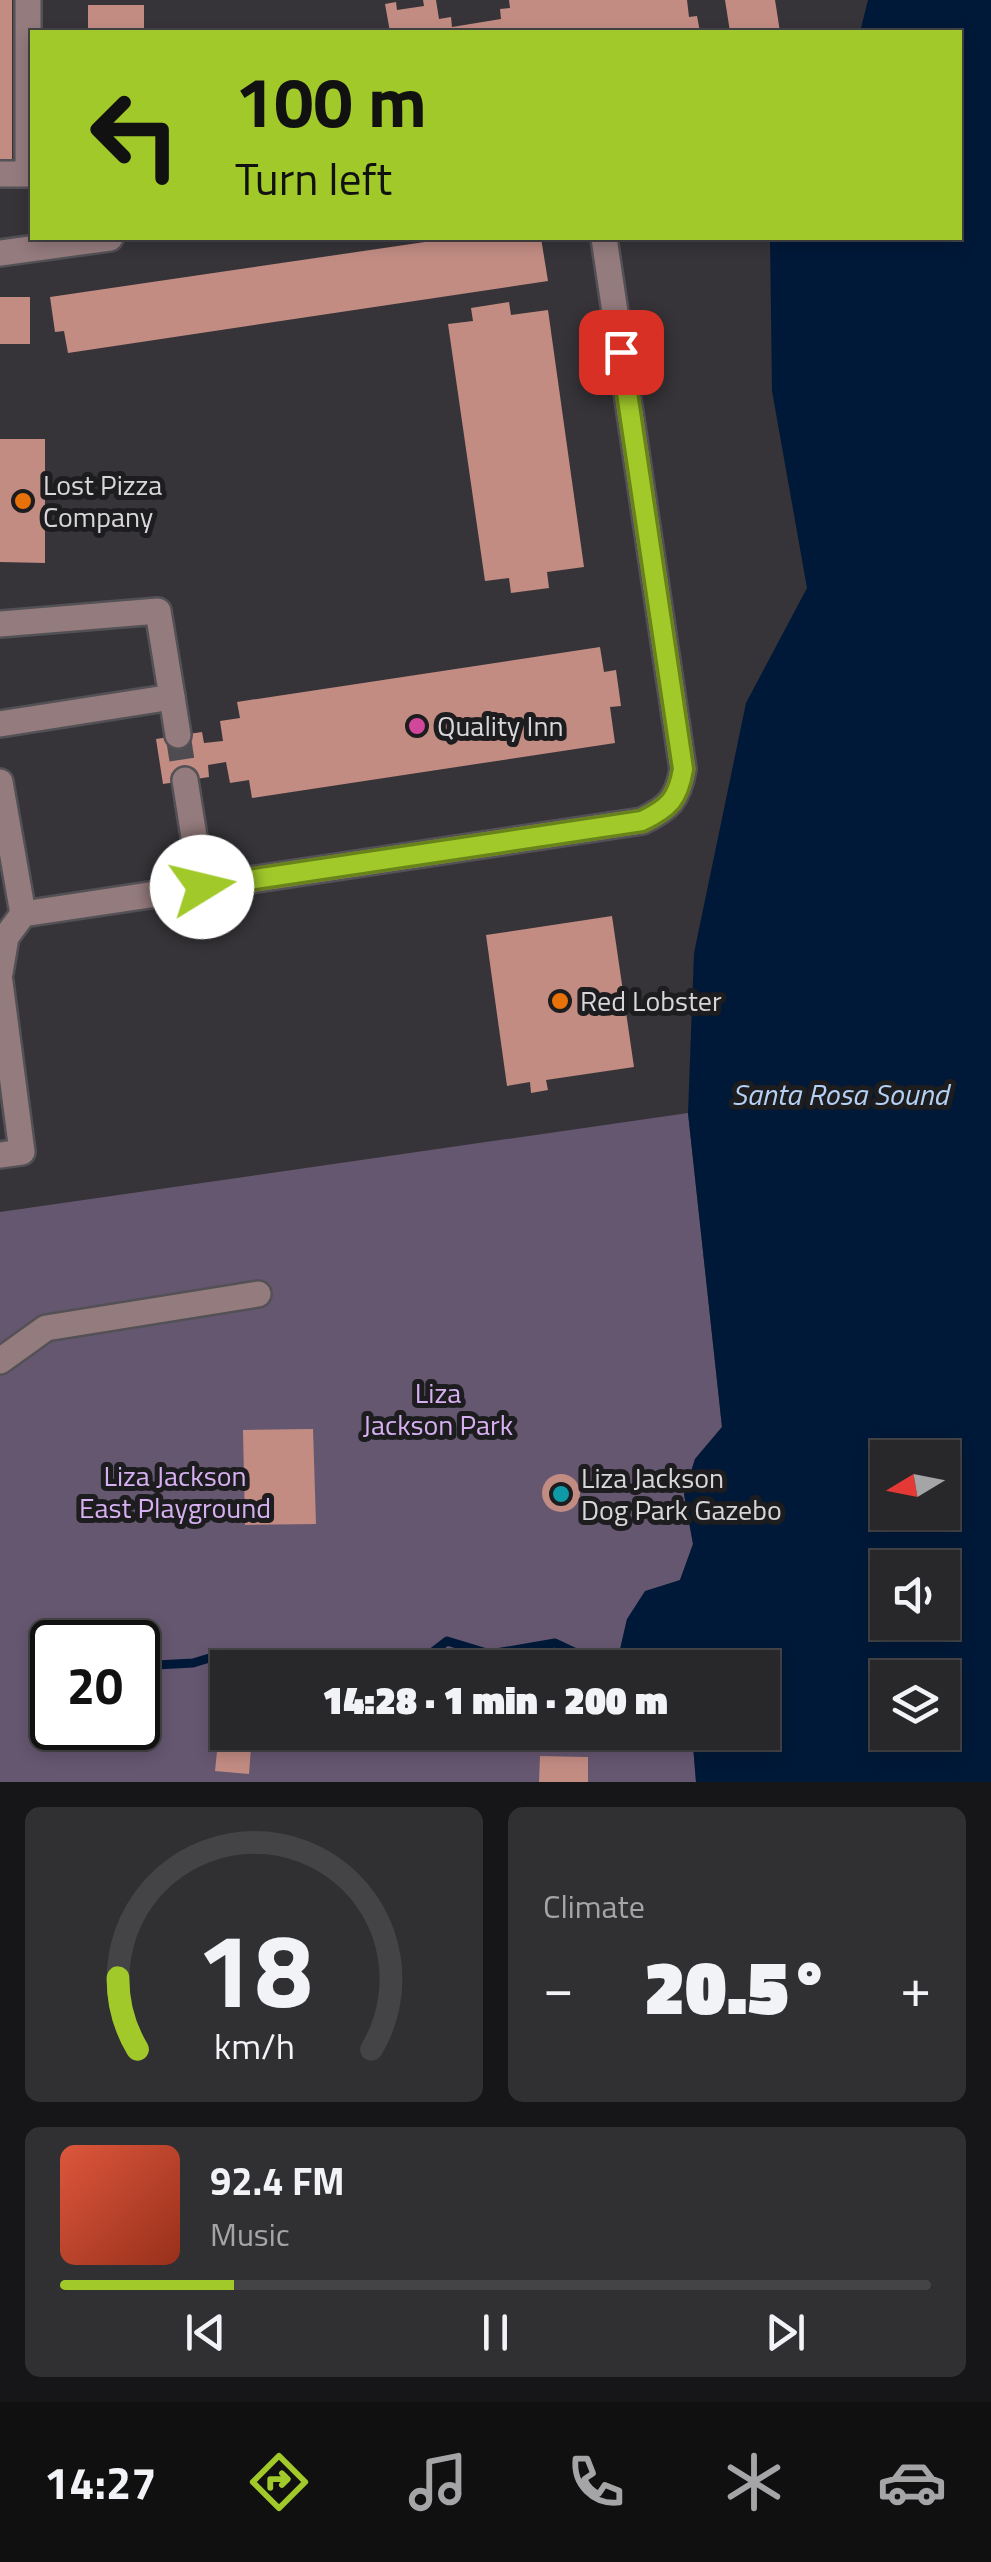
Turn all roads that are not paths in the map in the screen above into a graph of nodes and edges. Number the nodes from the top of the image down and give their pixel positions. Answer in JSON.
{"nodes":[{"id":1,"x":28,"y":0,"type":"edge"},
{"id":2,"x":0,"y":174,"type":"edge"},
{"id":3,"x":95,"y":240,"type":"edge"},
{"id":4,"x":604,"y":240,"type":"edge"},
{"id":5,"x":0,"y":253,"type":"edge"},
{"id":6,"x":0,"y":624,"type":"edge"},
{"id":7,"x":172,"y":696,"type":"junction"},
{"id":8,"x":0,"y":724,"type":"edge"},
{"id":9,"x":178,"y":736,"type":"tunnel mouth"},
{"id":10,"x":185,"y":780,"type":"tunnel mouth"},
{"id":11,"x":0,"y":782,"type":"edge"},
{"id":12,"x":202,"y":887,"type":"junction"},
{"id":13,"x":22,"y":914,"type":"junction"},
{"id":14,"x":0,"y":973,"type":"edge"},
{"id":15,"x":0,"y":982,"type":"edge"},
{"id":16,"x":0,"y":1155,"type":"edge"},
{"id":17,"x":258,"y":1294,"type":"dead end"},
{"id":18,"x":0,"y":1361,"type":"edge"}],
"edges":[{"from":1,"to":2,"type":"lane"},
{"from":3,"to":5,"type":"lane"},
{"from":4,"to":12,"type":"lane"},
{"from":6,"to":7,"type":"lane"},
{"from":7,"to":8,"type":"lane"},
{"from":7,"to":9,"type":"lane"},
{"from":10,"to":12,"type":"lane"},
{"from":11,"to":13,"type":"lane"},
{"from":12,"to":13,"type":"lane"},
{"from":13,"to":14,"type":"lane"},
{"from":15,"to":16,"type":"lane"},
{"from":17,"to":18,"type":"lane"}]}
